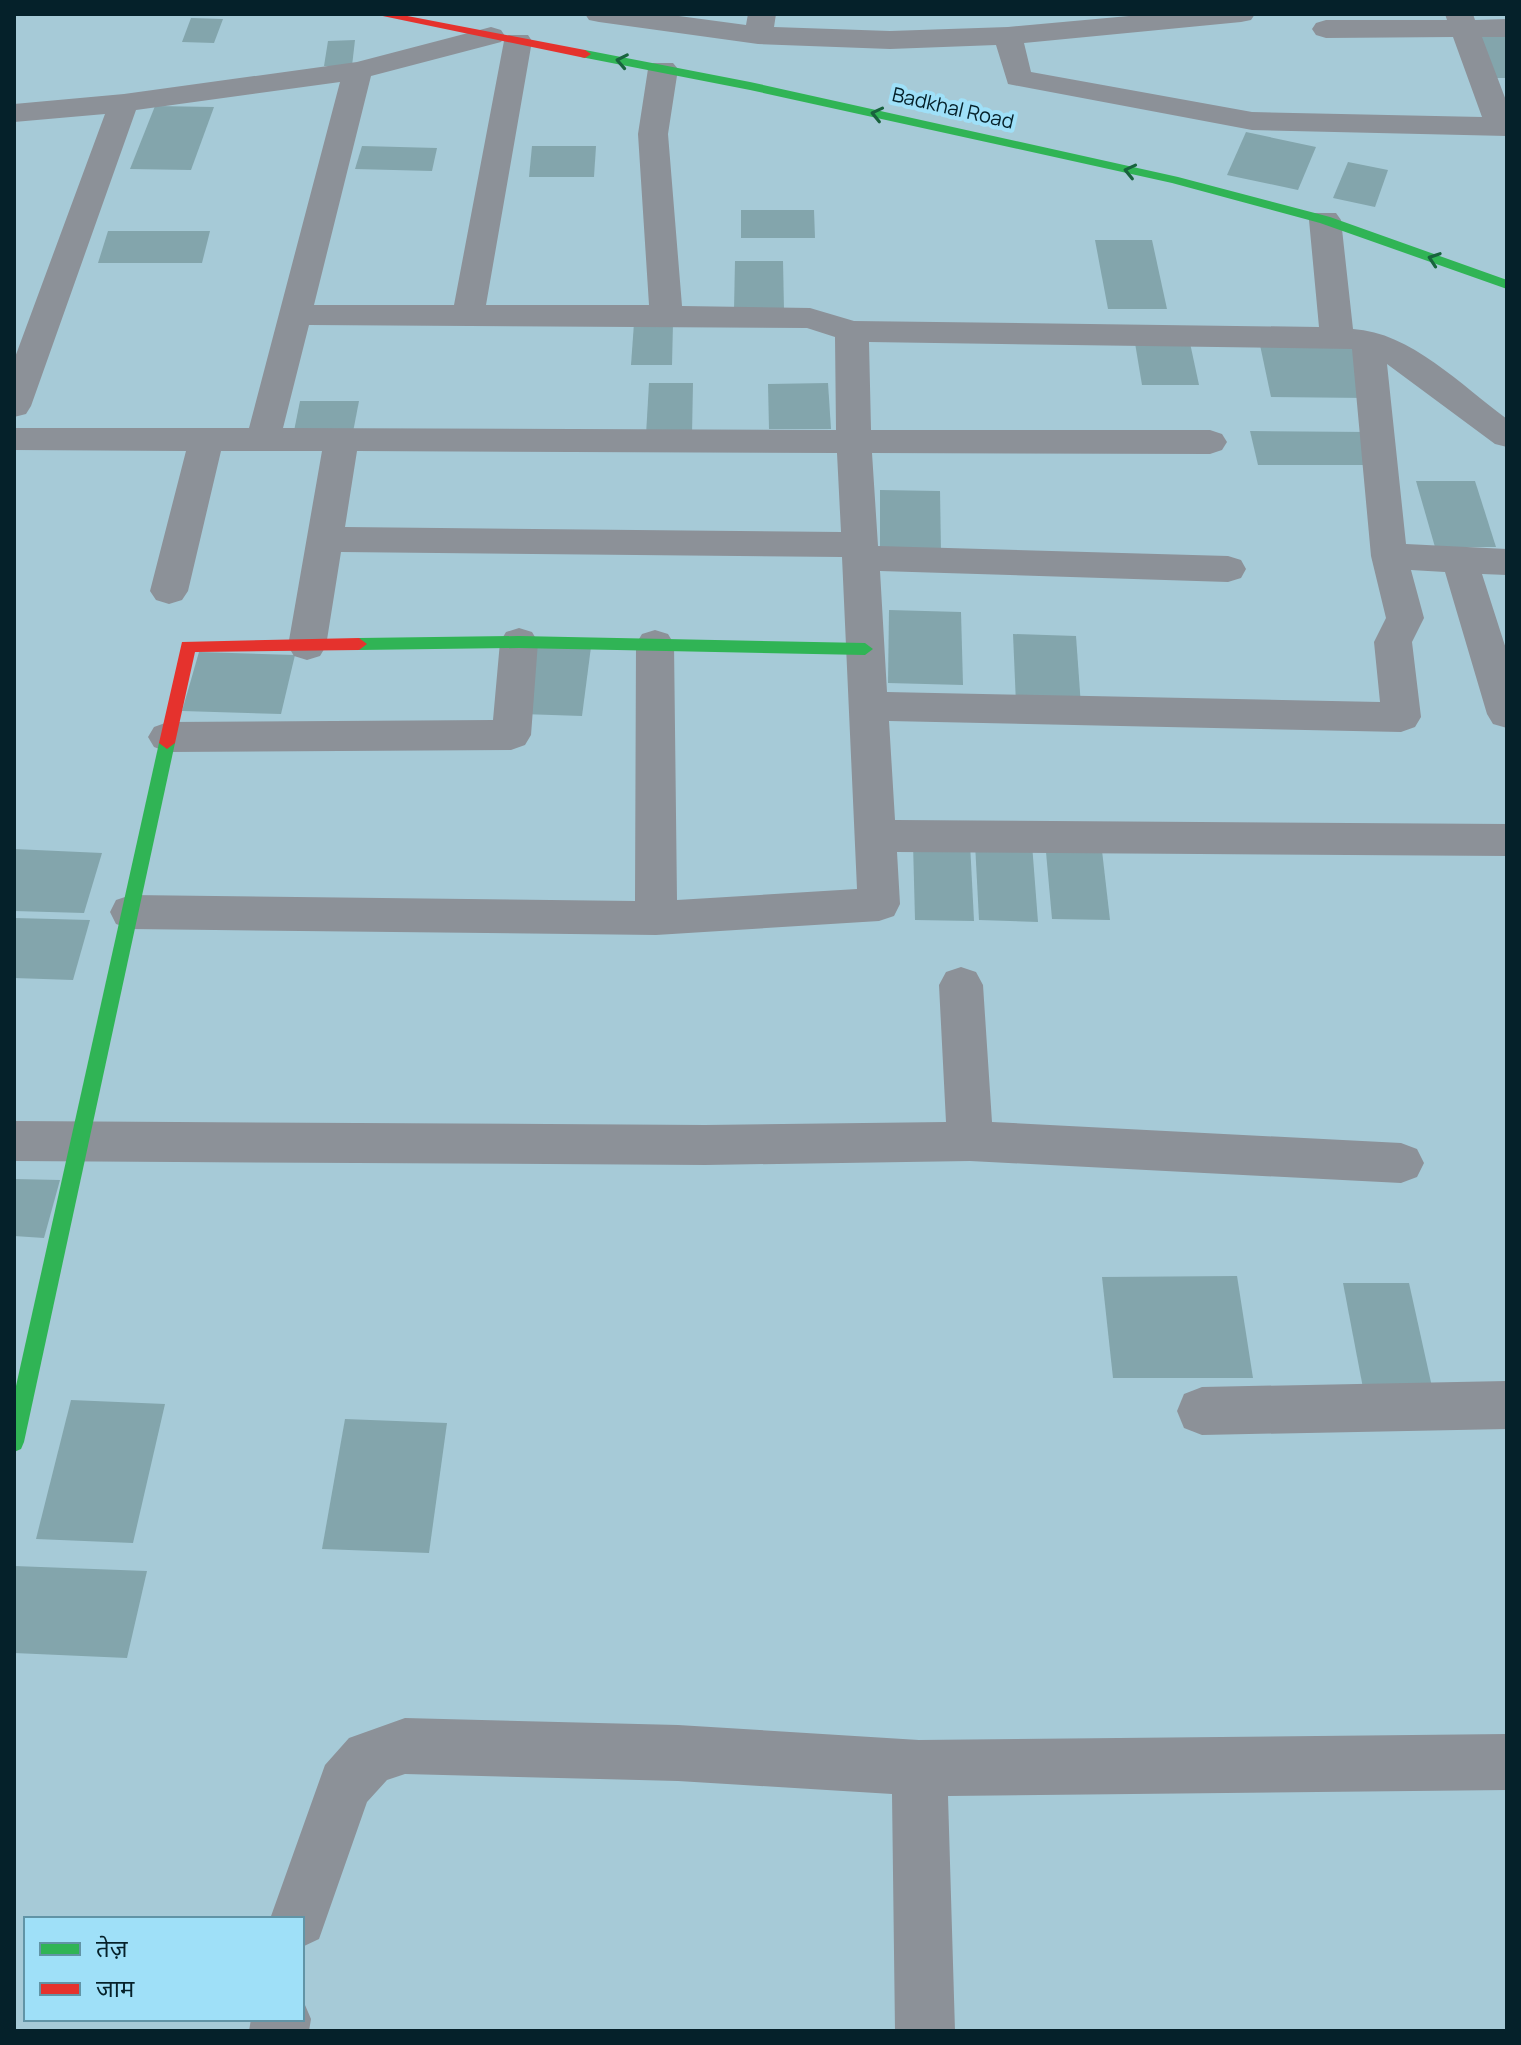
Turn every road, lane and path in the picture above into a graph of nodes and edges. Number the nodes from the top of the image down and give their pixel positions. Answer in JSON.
{"nodes":[{"id":1,"x":379,"y":14,"type":"edge"},
{"id":2,"x":1241,"y":14,"type":"edge"},
{"id":3,"x":1462,"y":21,"type":"edge"},
{"id":4,"x":760,"y":24,"type":"edge"},
{"id":5,"x":1024,"y":28,"type":"edge"},
{"id":6,"x":1507,"y":28,"type":"edge"},
{"id":7,"x":592,"y":29,"type":"edge"},
{"id":8,"x":1326,"y":29,"type":"dead end"},
{"id":9,"x":504,"y":38,"type":"junction"},
{"id":10,"x":663,"y":69,"type":"junction"},
{"id":11,"x":358,"y":71,"type":"junction"},
{"id":12,"x":124,"y":103,"type":"junction"},
{"id":13,"x":14,"y":113,"type":"edge"},
{"id":14,"x":1004,"y":123,"type":"dead end"},
{"id":15,"x":1504,"y":127,"type":"edge"},
{"id":16,"x":1325,"y":220,"type":"junction"},
{"id":17,"x":1399,"y":226,"type":"dead end"},
{"id":18,"x":1507,"y":285,"type":"edge"},
{"id":19,"x":294,"y":315,"type":"junction"},
{"id":20,"x":468,"y":316,"type":"junction"},
{"id":21,"x":666,"y":316,"type":"junction"},
{"id":22,"x":852,"y":331,"type":"junction"},
{"id":23,"x":1352,"y":339,"type":"junction"},
{"id":24,"x":14,"y":406,"type":"edge"},
{"id":25,"x":1507,"y":436,"type":"edge"},
{"id":26,"x":14,"y":439,"type":"edge"},
{"id":27,"x":206,"y":439,"type":"junction"},
{"id":28,"x":263,"y":440,"type":"junction"},
{"id":29,"x":341,"y":440,"type":"junction"},
{"id":30,"x":854,"y":440,"type":"junction"},
{"id":31,"x":1210,"y":442,"type":"dead end"},
{"id":32,"x":325,"y":539,"type":"junction"},
{"id":33,"x":860,"y":552,"type":"junction"},
{"id":34,"x":1389,"y":556,"type":"junction"},
{"id":35,"x":1459,"y":558,"type":"junction"},
{"id":36,"x":1507,"y":562,"type":"edge"},
{"id":37,"x":1228,"y":569,"type":"dead end"},
{"id":38,"x":169,"y":591,"type":"dead end"},
{"id":39,"x":519,"y":642,"type":"junction"},
{"id":40,"x":655,"y":644,"type":"junction"},
{"id":41,"x":307,"y":646,"type":"junction"},
{"id":42,"x":865,"y":649,"type":"junction"},
{"id":43,"x":1504,"y":698,"type":"edge"},
{"id":44,"x":868,"y":706,"type":"junction"},
{"id":45,"x":168,"y":737,"type":"junction"},
{"id":46,"x":876,"y":836,"type":"junction"},
{"id":47,"x":1507,"y":840,"type":"edge"},
{"id":48,"x":131,"y":912,"type":"junction"},
{"id":49,"x":656,"y":918,"type":"junction"},
{"id":50,"x":961,"y":985,"type":"dead end"},
{"id":51,"x":14,"y":1141,"type":"edge"},
{"id":52,"x":970,"y":1141,"type":"junction"},
{"id":53,"x":81,"y":1142,"type":"junction"},
{"id":54,"x":1401,"y":1163,"type":"dead end"},
{"id":55,"x":1507,"y":1405,"type":"edge"},
{"id":56,"x":1202,"y":1411,"type":"dead end"},
{"id":57,"x":14,"y":1442,"type":"edge"},
{"id":58,"x":1507,"y":1762,"type":"edge"},
{"id":59,"x":919,"y":1768,"type":"junction"},
{"id":60,"x":300,"y":1917,"type":"edge"},
{"id":61,"x":925,"y":2031,"type":"edge"}],
"edges":[{"from":1,"to":9,"type":"street","name":"Badkhal Road"},
{"from":2,"to":5,"type":"street"},
{"from":3,"to":6,"type":"street"},
{"from":3,"to":8,"type":"street"},
{"from":3,"to":15,"type":"street"},
{"from":4,"to":5,"type":"street"},
{"from":4,"to":7,"type":"street"},
{"from":5,"to":15,"type":"street"},
{"from":7,"to":9,"type":"street","name":"Badkhal Road"},
{"from":10,"to":7,"type":"street","name":"Badkhal Road","one_way":true},
{"from":9,"to":11,"type":"street"},
{"from":9,"to":20,"type":"street"},
{"from":16,"to":10,"type":"street","name":"Badkhal Road","one_way":true},
{"from":10,"to":21,"type":"street"},
{"from":11,"to":12,"type":"street"},
{"from":11,"to":19,"type":"street"},
{"from":12,"to":13,"type":"street"},
{"from":12,"to":24,"type":"street"},
{"from":14,"to":17,"type":"street","name":"Badkhal Road"},
{"from":18,"to":16,"type":"street","name":"Badkhal Road","one_way":true},
{"from":16,"to":23,"type":"street"},
{"from":19,"to":20,"type":"street"},
{"from":19,"to":28,"type":"street"},
{"from":20,"to":21,"type":"street"},
{"from":21,"to":22,"type":"street"},
{"from":22,"to":23,"type":"street"},
{"from":22,"to":30,"type":"street"},
{"from":23,"to":25,"type":"street"},
{"from":23,"to":34,"type":"street"},
{"from":26,"to":27,"type":"street"},
{"from":27,"to":28,"type":"street"},
{"from":27,"to":38,"type":"street"},
{"from":28,"to":29,"type":"street"},
{"from":29,"to":30,"type":"street"},
{"from":29,"to":32,"type":"street"},
{"from":30,"to":31,"type":"street"},
{"from":30,"to":33,"type":"street"},
{"from":32,"to":33,"type":"street"},
{"from":32,"to":41,"type":"street"},
{"from":33,"to":37,"type":"street"},
{"from":33,"to":42,"type":"street"},
{"from":34,"to":35,"type":"street"},
{"from":34,"to":44,"type":"street"},
{"from":35,"to":36,"type":"street"},
{"from":35,"to":43,"type":"street"},
{"from":39,"to":40,"type":"street"},
{"from":39,"to":41,"type":"street"},
{"from":39,"to":45,"type":"street"},
{"from":40,"to":42,"type":"street"},
{"from":40,"to":49,"type":"street"},
{"from":41,"to":45,"type":"street"},
{"from":42,"to":44,"type":"street"},
{"from":44,"to":46,"type":"street"},
{"from":45,"to":48,"type":"street"},
{"from":46,"to":47,"type":"street"},
{"from":46,"to":49,"type":"street"},
{"from":48,"to":49,"type":"street"},
{"from":48,"to":53,"type":"street"},
{"from":50,"to":52,"type":"street"},
{"from":51,"to":53,"type":"street"},
{"from":52,"to":53,"type":"street"},
{"from":52,"to":54,"type":"street"},
{"from":53,"to":57,"type":"street"},
{"from":55,"to":56,"type":"street"},
{"from":58,"to":59,"type":"street"},
{"from":59,"to":60,"type":"street"},
{"from":59,"to":61,"type":"street"}]}
